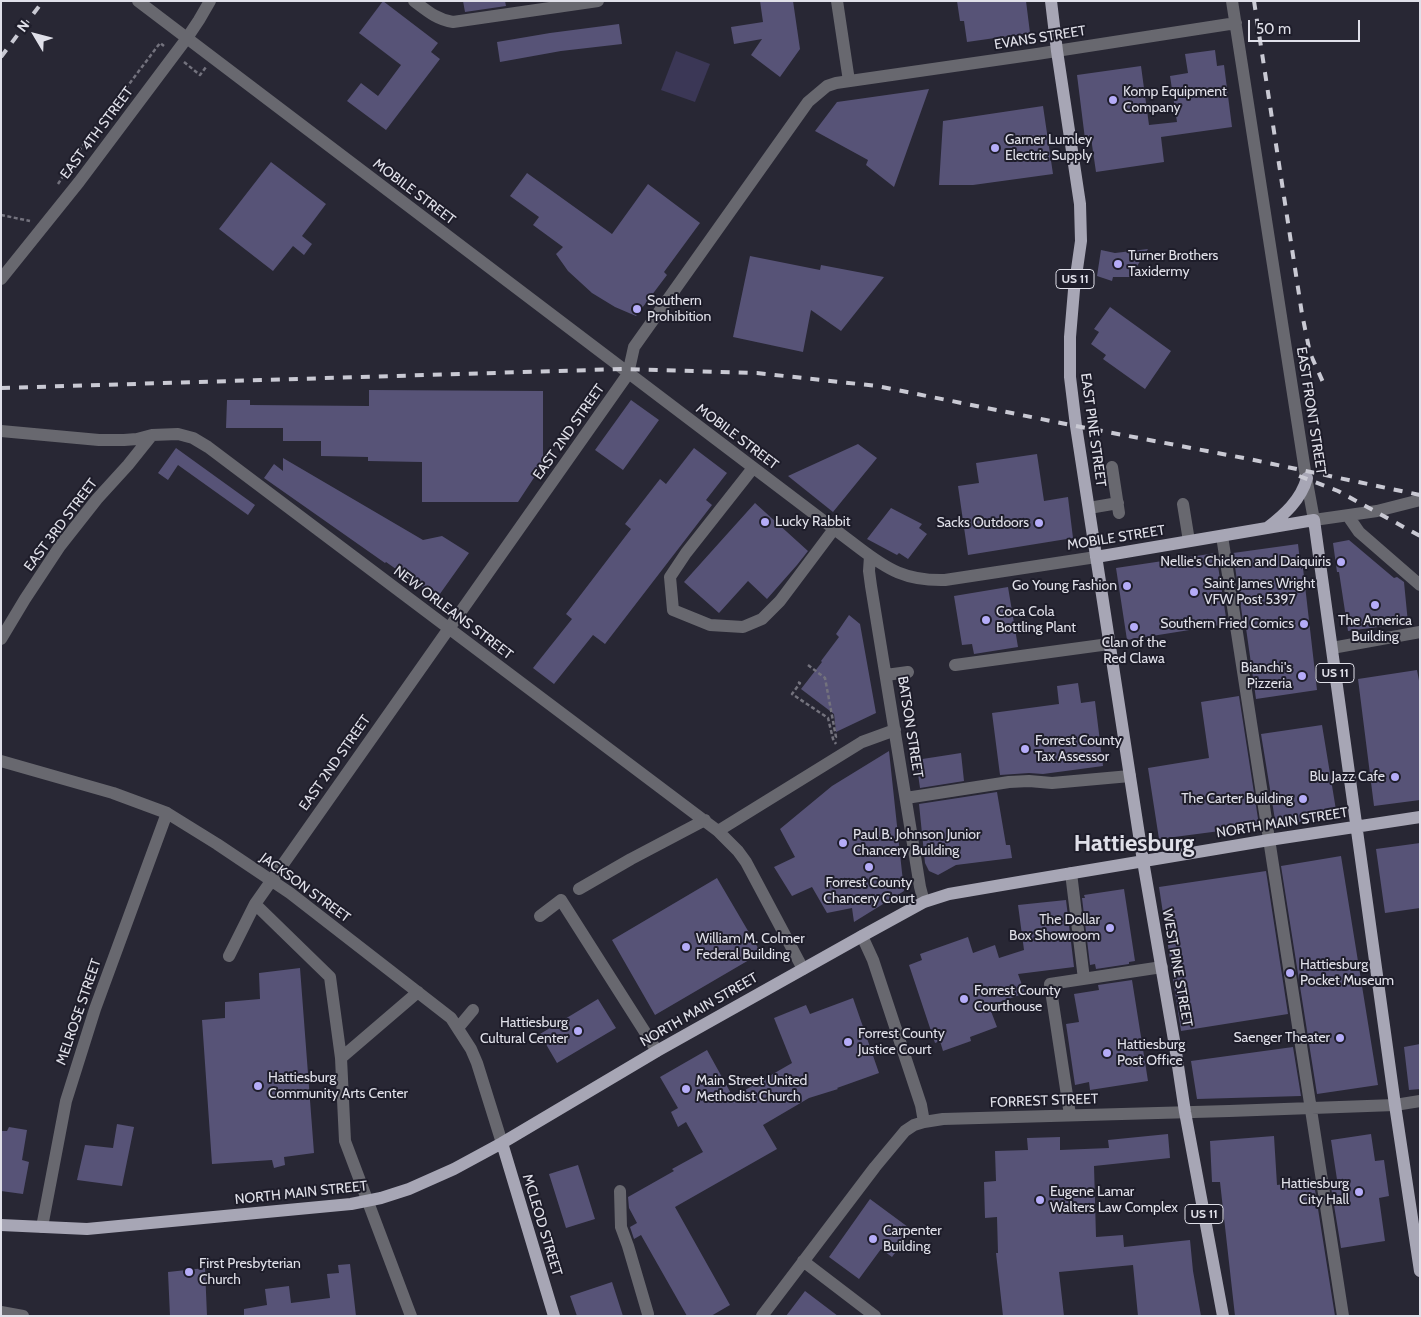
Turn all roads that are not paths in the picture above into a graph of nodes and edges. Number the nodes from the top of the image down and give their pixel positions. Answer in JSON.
{"nodes":[{"id":1,"x":138,"y":1,"type":"edge"},
{"id":2,"x":210,"y":1,"type":"edge"},
{"id":3,"x":414,"y":1,"type":"edge"},
{"id":4,"x":598,"y":1,"type":"edge"},
{"id":5,"x":837,"y":1,"type":"edge"},
{"id":6,"x":1051,"y":1,"type":"edge"},
{"id":7,"x":1232,"y":1,"type":"edge"},
{"id":8,"x":1236,"y":23,"type":"junction"},
{"id":9,"x":187,"y":38,"type":"junction"},
{"id":10,"x":1057,"y":51,"type":"junction"},
{"id":11,"x":849,"y":81,"type":"junction"},
{"id":12,"x":1,"y":279,"type":"edge"},
{"id":13,"x":628,"y":374,"type":"junction"},
{"id":14,"x":1,"y":431,"type":"edge"},
{"id":15,"x":152,"y":435,"type":"junction"},
{"id":16,"x":1112,"y":467,"type":"dead end"},
{"id":17,"x":753,"y":468,"type":"junction"},
{"id":18,"x":1307,"y":478,"type":"junction"},
{"id":19,"x":1420,"y":500,"type":"edge"},
{"id":20,"x":1183,"y":504,"type":"dead end"},
{"id":21,"x":1089,"y":508,"type":"junction"},
{"id":22,"x":1348,"y":516,"type":"junction"},
{"id":23,"x":1314,"y":520,"type":"junction"},
{"id":24,"x":1267,"y":528,"type":"junction"},
{"id":25,"x":834,"y":529,"type":"junction"},
{"id":26,"x":1222,"y":536,"type":"junction"},
{"id":27,"x":1189,"y":541,"type":"junction"},
{"id":28,"x":870,"y":556,"type":"junction"},
{"id":29,"x":1096,"y":557,"type":"junction"},
{"id":30,"x":1420,"y":585,"type":"edge"},
{"id":31,"x":449,"y":629,"type":"junction"},
{"id":32,"x":1420,"y":632,"type":"edge"},
{"id":33,"x":1,"y":639,"type":"edge"},
{"id":34,"x":1110,"y":644,"type":"junction"},
{"id":35,"x":1332,"y":648,"type":"junction"},
{"id":36,"x":954,"y":665,"type":"dead end"},
{"id":37,"x":908,"y":672,"type":"dead end"},
{"id":38,"x":886,"y":675,"type":"junction"},
{"id":39,"x":895,"y":730,"type":"junction"},
{"id":40,"x":1,"y":761,"type":"edge"},
{"id":41,"x":1130,"y":776,"type":"junction"},
{"id":42,"x":906,"y":798,"type":"junction"},
{"id":43,"x":167,"y":814,"type":"junction"},
{"id":44,"x":1420,"y":818,"type":"edge"},
{"id":45,"x":705,"y":820,"type":"junction"},
{"id":46,"x":1357,"y":826,"type":"junction"},
{"id":47,"x":718,"y":831,"type":"junction"},
{"id":48,"x":1269,"y":840,"type":"junction"},
{"id":49,"x":1143,"y":861,"type":"junction"},
{"id":50,"x":1071,"y":873,"type":"junction"},
{"id":51,"x":271,"y":880,"type":"junction"},
{"id":52,"x":579,"y":889,"type":"dead end"},
{"id":53,"x":924,"y":902,"type":"junction"},
{"id":54,"x":255,"y":904,"type":"junction"},
{"id":55,"x":540,"y":916,"type":"dead end"},
{"id":56,"x":862,"y":936,"type":"junction"},
{"id":57,"x":228,"y":956,"type":"dead end"},
{"id":58,"x":1162,"y":967,"type":"junction"},
{"id":59,"x":803,"y":968,"type":"junction"},
{"id":60,"x":1084,"y":979,"type":"junction"},
{"id":61,"x":418,"y":992,"type":"junction"},
{"id":62,"x":473,"y":1010,"type":"dead end"},
{"id":63,"x":458,"y":1028,"type":"junction"},
{"id":64,"x":657,"y":1051,"type":"junction"},
{"id":65,"x":341,"y":1058,"type":"junction"},
{"id":66,"x":1420,"y":1101,"type":"edge"},
{"id":67,"x":1395,"y":1105,"type":"junction"},
{"id":68,"x":1310,"y":1108,"type":"junction"},
{"id":69,"x":1185,"y":1112,"type":"junction"},
{"id":70,"x":1070,"y":1116,"type":"junction"},
{"id":71,"x":924,"y":1122,"type":"junction"},
{"id":72,"x":502,"y":1143,"type":"junction"},
{"id":73,"x":620,"y":1191,"type":"dead end"},
{"id":74,"x":369,"y":1201,"type":"junction"},
{"id":75,"x":1,"y":1224,"type":"edge"},
{"id":76,"x":42,"y":1227,"type":"junction"},
{"id":77,"x":1418,"y":1248,"type":"edge"},
{"id":78,"x":803,"y":1261,"type":"junction"},
{"id":79,"x":1420,"y":1271,"type":"edge"},
{"id":80,"x":1,"y":1312,"type":"edge"},
{"id":81,"x":648,"y":1314,"type":"dead end"},
{"id":82,"x":23,"y":1316,"type":"edge"},
{"id":83,"x":411,"y":1316,"type":"edge"},
{"id":84,"x":554,"y":1316,"type":"edge"},
{"id":85,"x":762,"y":1316,"type":"edge"},
{"id":86,"x":874,"y":1316,"type":"edge"},
{"id":87,"x":1222,"y":1316,"type":"edge"},
{"id":88,"x":1343,"y":1316,"type":"edge"}],
"edges":[{"from":1,"to":9,"type":"street","name":"MOBILE STREET"},
{"from":2,"to":9,"type":"street","name":"EAST 4TH STREET"},
{"from":3,"to":4,"type":"street"},
{"from":5,"to":11,"type":"street"},
{"from":6,"to":10,"type":"main road","name":"EAST PINE STREET","number":"US 11"},
{"from":7,"to":8,"type":"street","name":"EAST FRONT STREET"},
{"from":8,"to":10,"type":"street","name":"EVANS STREET"},
{"from":8,"to":18,"type":"street","name":"EAST FRONT STREET"},
{"from":9,"to":12,"type":"street","name":"EAST 4TH STREET"},
{"from":9,"to":13,"type":"street","name":"MOBILE STREET"},
{"from":10,"to":11,"type":"street","name":"EVANS STREET"},
{"from":10,"to":21,"type":"main road","name":"EAST PINE STREET","number":"US 11"},
{"from":11,"to":13,"type":"street","name":"EAST 2ND STREET"},
{"from":13,"to":17,"type":"street","name":"MOBILE STREET"},
{"from":13,"to":31,"type":"street","name":"EAST 2ND STREET"},
{"from":14,"to":15,"type":"street","name":"NEW ORLEANS STREET"},
{"from":15,"to":31,"type":"street","name":"NEW ORLEANS STREET"},
{"from":15,"to":33,"type":"street","name":"EAST 3RD STREET"},
{"from":16,"to":21,"type":"street"},
{"from":17,"to":25,"type":"street","name":"MOBILE STREET"},
{"from":17,"to":25,"type":"street"},
{"from":18,"to":23,"type":"street","name":"EAST FRONT STREET"},
{"from":18,"to":24,"type":"main road"},
{"from":19,"to":22,"type":"street","name":"MOBILE STREET"},
{"from":20,"to":27,"type":"street"},
{"from":21,"to":29,"type":"main road","name":"EAST PINE STREET","number":"US 11"},
{"from":22,"to":23,"type":"street","name":"MOBILE STREET"},
{"from":22,"to":30,"type":"street"},
{"from":23,"to":24,"type":"main road","name":"MOBILE STREET"},
{"from":23,"to":35,"type":"main road","name":"EAST FRONT STREET","number":"US 11"},
{"from":24,"to":26,"type":"main road","name":"MOBILE STREET"},
{"from":25,"to":28,"type":"street","name":"MOBILE STREET"},
{"from":26,"to":27,"type":"main road","name":"MOBILE STREET"},
{"from":26,"to":48,"type":"street"},
{"from":27,"to":29,"type":"main road","name":"MOBILE STREET"},
{"from":28,"to":29,"type":"street","name":"MOBILE STREET"},
{"from":28,"to":38,"type":"street","name":"BATSON STREET"},
{"from":29,"to":34,"type":"main road","name":"EAST PINE STREET","number":"US 11"},
{"from":31,"to":45,"type":"street","name":"NEW ORLEANS STREET"},
{"from":31,"to":51,"type":"street","name":"EAST 2ND STREET"},
{"from":32,"to":35,"type":"street"},
{"from":34,"to":36,"type":"street"},
{"from":34,"to":41,"type":"main road","name":"EAST PINE STREET","number":"US 11"},
{"from":35,"to":46,"type":"main road","name":"EAST FRONT STREET","number":"US 11"},
{"from":37,"to":38,"type":"street"},
{"from":38,"to":39,"type":"street","name":"BATSON STREET"},
{"from":39,"to":42,"type":"street","name":"BATSON STREET"},
{"from":39,"to":47,"type":"street"},
{"from":40,"to":43,"type":"street","name":"JACKSON STREET"},
{"from":41,"to":42,"type":"street"},
{"from":41,"to":49,"type":"main road","name":"EAST PINE STREET","number":"US 11"},
{"from":42,"to":53,"type":"street","name":"BATSON STREET"},
{"from":43,"to":51,"type":"street","name":"JACKSON STREET"},
{"from":43,"to":76,"type":"street","name":"MELROSE STREET"},
{"from":44,"to":46,"type":"main road","name":"NORTH MAIN STREET"},
{"from":45,"to":47,"type":"street","name":"NEW ORLEANS STREET"},
{"from":45,"to":52,"type":"street"},
{"from":46,"to":48,"type":"main road","name":"NORTH MAIN STREET"},
{"from":46,"to":67,"type":"main road","number":"US 11"},
{"from":47,"to":59,"type":"street","name":"NEW ORLEANS STREET"},
{"from":48,"to":49,"type":"main road","name":"NORTH MAIN STREET"},
{"from":48,"to":68,"type":"street"},
{"from":49,"to":50,"type":"main road","name":"NORTH MAIN STREET"},
{"from":49,"to":58,"type":"main road","name":"WEST PINE STREET","number":"US 11"},
{"from":50,"to":53,"type":"main road","name":"NORTH MAIN STREET"},
{"from":50,"to":60,"type":"street"},
{"from":51,"to":54,"type":"street","name":"EAST 2ND STREET"},
{"from":51,"to":61,"type":"street","name":"JACKSON STREET"},
{"from":53,"to":56,"type":"main road","name":"NORTH MAIN STREET"},
{"from":54,"to":57,"type":"street","name":"EAST 2ND STREET"},
{"from":54,"to":65,"type":"street"},
{"from":55,"to":64,"type":"street"},
{"from":56,"to":59,"type":"main road","name":"NORTH MAIN STREET"},
{"from":56,"to":71,"type":"street"},
{"from":58,"to":60,"type":"street"},
{"from":58,"to":69,"type":"main road","name":"WEST PINE STREET","number":"US 11"},
{"from":59,"to":64,"type":"main road","name":"NORTH MAIN STREET"},
{"from":60,"to":70,"type":"street"},
{"from":61,"to":63,"type":"street","name":"JACKSON STREET"},
{"from":61,"to":65,"type":"street"},
{"from":62,"to":63,"type":"street"},
{"from":63,"to":72,"type":"street","name":"JACKSON STREET"},
{"from":64,"to":72,"type":"main road","name":"NORTH MAIN STREET"},
{"from":65,"to":74,"type":"street"},
{"from":66,"to":67,"type":"street","name":"FORREST STREET"},
{"from":67,"to":68,"type":"street","name":"FORREST STREET"},
{"from":67,"to":77,"type":"main road","number":"US 11"},
{"from":68,"to":69,"type":"street","name":"FORREST STREET"},
{"from":68,"to":88,"type":"street"},
{"from":69,"to":70,"type":"street","name":"FORREST STREET"},
{"from":69,"to":87,"type":"main road","name":"WEST PINE STREET","number":"US 11"},
{"from":70,"to":71,"type":"street","name":"FORREST STREET"},
{"from":71,"to":78,"type":"street","name":"FORREST STREET"},
{"from":72,"to":74,"type":"main road","name":"NORTH MAIN STREET"},
{"from":72,"to":84,"type":"main road","name":"MCLEOD STREET"},
{"from":73,"to":81,"type":"street"},
{"from":74,"to":76,"type":"main road","name":"NORTH MAIN STREET"},
{"from":74,"to":83,"type":"street"},
{"from":75,"to":76,"type":"main road","name":"NORTH MAIN STREET"},
{"from":77,"to":79,"type":"main road","number":"US 11"},
{"from":78,"to":85,"type":"street","name":"FORREST STREET"},
{"from":78,"to":86,"type":"street"},
{"from":80,"to":82,"type":"street"}]}
